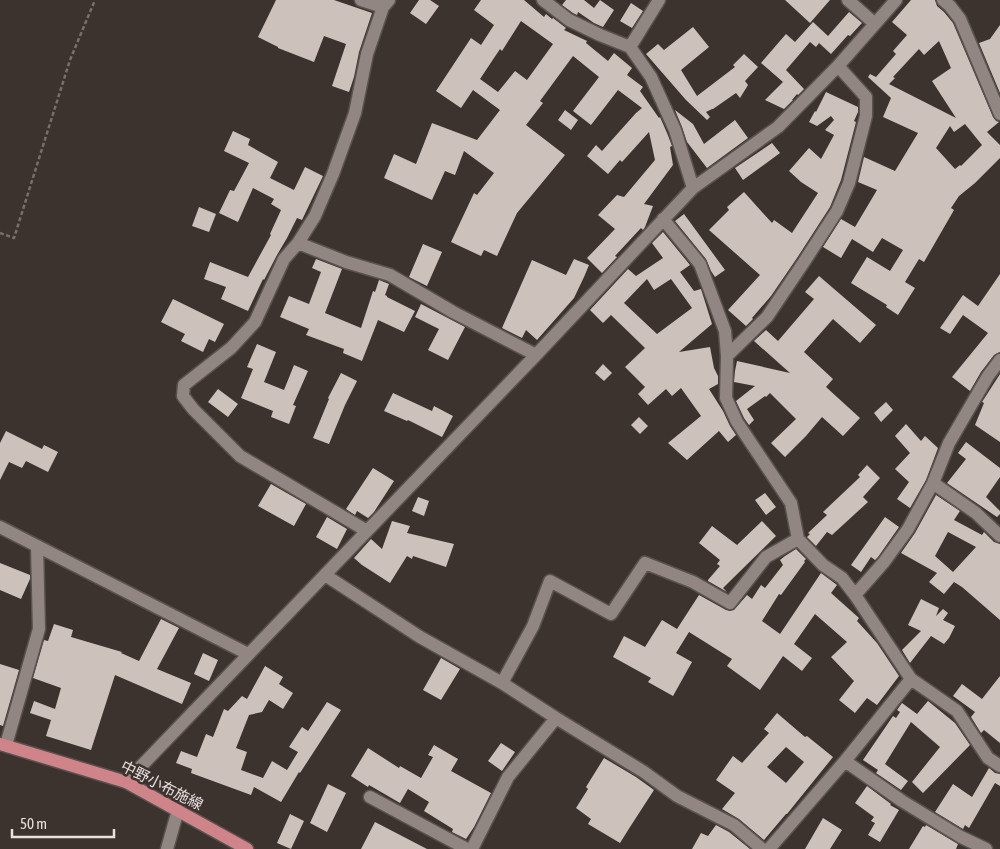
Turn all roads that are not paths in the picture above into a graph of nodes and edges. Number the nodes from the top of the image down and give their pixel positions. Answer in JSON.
{"nodes":[{"id":1,"x":361,"y":0,"type":"edge"},
{"id":2,"x":543,"y":0,"type":"edge"},
{"id":3,"x":659,"y":0,"type":"edge"},
{"id":4,"x":848,"y":0,"type":"edge"},
{"id":5,"x":896,"y":0,"type":"edge"},
{"id":6,"x":943,"y":0,"type":"edge"},
{"id":7,"x":386,"y":3,"type":"edge"},
{"id":8,"x":875,"y":24,"type":"junction"},
{"id":9,"x":630,"y":47,"type":"junction"},
{"id":10,"x":838,"y":66,"type":"junction"},
{"id":11,"x":1000,"y":114,"type":"edge"},
{"id":12,"x":693,"y":188,"type":"junction"},
{"id":13,"x":663,"y":219,"type":"junction"},
{"id":14,"x":298,"y":243,"type":"junction"},
{"id":15,"x":536,"y":355,"type":"junction"},
{"id":16,"x":727,"y":356,"type":"junction"},
{"id":17,"x":1000,"y":360,"type":"edge"},
{"id":18,"x":933,"y":483,"type":"junction"},
{"id":19,"x":0,"y":527,"type":"edge"},
{"id":20,"x":367,"y":531,"type":"junction"},
{"id":21,"x":1000,"y":536,"type":"edge"},
{"id":22,"x":798,"y":538,"type":"junction"},
{"id":23,"x":37,"y":547,"type":"junction"},
{"id":24,"x":325,"y":575,"type":"junction"},
{"id":25,"x":855,"y":595,"type":"junction"},
{"id":26,"x":248,"y":654,"type":"junction"},
{"id":27,"x":911,"y":679,"type":"junction"},
{"id":28,"x":502,"y":683,"type":"junction"},
{"id":29,"x":556,"y":718,"type":"junction"},
{"id":30,"x":3,"y":744,"type":"edge"},
{"id":31,"x":845,"y":761,"type":"junction"},
{"id":32,"x":1000,"y":766,"type":"edge"},
{"id":33,"x":126,"y":782,"type":"junction"},
{"id":34,"x":370,"y":798,"type":"dead end"},
{"id":35,"x":178,"y":810,"type":"junction"},
{"id":36,"x":168,"y":849,"type":"edge"},
{"id":37,"x":247,"y":849,"type":"edge"},
{"id":38,"x":467,"y":849,"type":"edge"},
{"id":39,"x":472,"y":849,"type":"edge"},
{"id":40,"x":762,"y":849,"type":"edge"},
{"id":41,"x":769,"y":849,"type":"edge"},
{"id":42,"x":986,"y":849,"type":"edge"}],
"edges":[{"from":1,"to":7,"type":"street"},
{"from":2,"to":9,"type":"street"},
{"from":3,"to":9,"type":"street"},
{"from":4,"to":8,"type":"street"},
{"from":5,"to":8,"type":"street"},
{"from":6,"to":11,"type":"street"},
{"from":7,"to":14,"type":"street"},
{"from":8,"to":10,"type":"street"},
{"from":9,"to":12,"type":"street"},
{"from":10,"to":12,"type":"street"},
{"from":10,"to":16,"type":"street"},
{"from":12,"to":13,"type":"street"},
{"from":13,"to":15,"type":"street"},
{"from":13,"to":16,"type":"street"},
{"from":14,"to":15,"type":"street"},
{"from":14,"to":20,"type":"street"},
{"from":15,"to":20,"type":"street"},
{"from":16,"to":22,"type":"street"},
{"from":17,"to":18,"type":"street"},
{"from":18,"to":21,"type":"street"},
{"from":18,"to":25,"type":"street"},
{"from":19,"to":23,"type":"street"},
{"from":20,"to":24,"type":"street"},
{"from":22,"to":25,"type":"street"},
{"from":22,"to":28,"type":"street"},
{"from":23,"to":26,"type":"street"},
{"from":23,"to":30,"type":"street"},
{"from":24,"to":26,"type":"street"},
{"from":24,"to":28,"type":"street"},
{"from":25,"to":27,"type":"street"},
{"from":26,"to":33,"type":"street"},
{"from":27,"to":31,"type":"street"},
{"from":27,"to":32,"type":"street"},
{"from":28,"to":29,"type":"street"},
{"from":29,"to":39,"type":"street"},
{"from":29,"to":40,"type":"street"},
{"from":30,"to":33,"type":"main road","name":"中野小布施線"},
{"from":31,"to":41,"type":"street"},
{"from":31,"to":42,"type":"street"},
{"from":33,"to":35,"type":"main road","name":"中野小布施線"},
{"from":34,"to":38,"type":"street"},
{"from":35,"to":36,"type":"street"},
{"from":35,"to":37,"type":"main road","name":"中野小布施線"}]}
